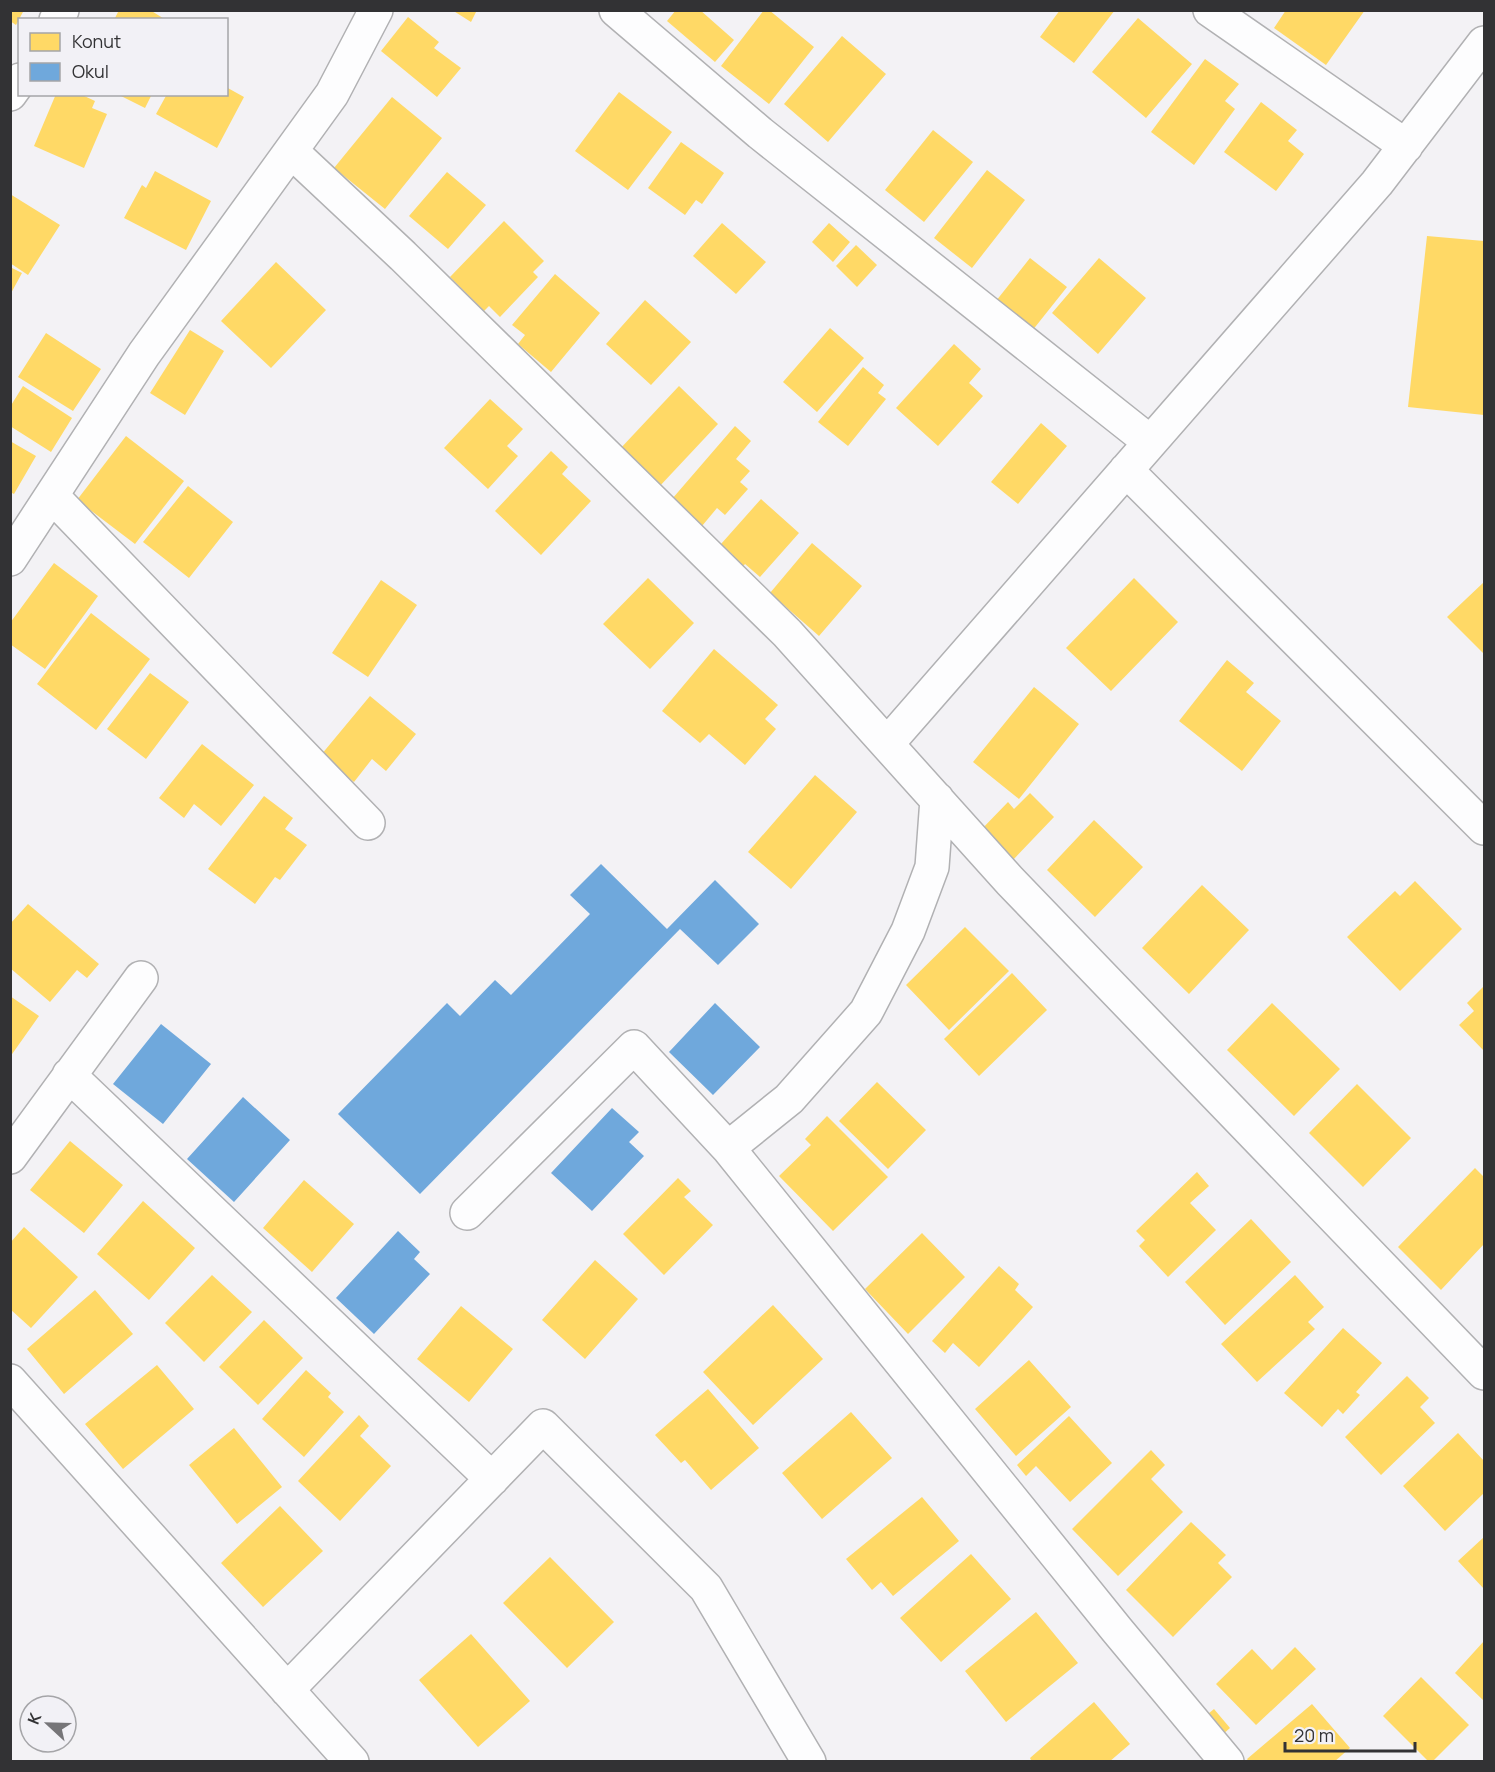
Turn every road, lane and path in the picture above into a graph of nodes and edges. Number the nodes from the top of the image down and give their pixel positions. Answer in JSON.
{"nodes":[{"id":1,"x":376,"y":10,"type":"edge"},
{"id":2,"x":616,"y":10,"type":"edge"},
{"id":3,"x":1210,"y":10,"type":"edge"},
{"id":4,"x":1485,"y":43,"type":"edge"},
{"id":5,"x":1406,"y":146,"type":"junction"},
{"id":6,"x":291,"y":151,"type":"junction"},
{"id":7,"x":1150,"y":442,"type":"junction"},
{"id":8,"x":1126,"y":470,"type":"junction"},
{"id":9,"x":52,"y":496,"type":"junction"},
{"id":10,"x":10,"y":559,"type":"edge"},
{"id":11,"x":887,"y":744,"type":"junction"},
{"id":12,"x":937,"y":799,"type":"junction"},
{"id":13,"x":368,"y":824,"type":"dead end"},
{"id":14,"x":1485,"y":828,"type":"edge"},
{"id":15,"x":141,"y":978,"type":"dead end"},
{"id":16,"x":69,"y":1075,"type":"junction"},
{"id":17,"x":728,"y":1148,"type":"junction"},
{"id":18,"x":10,"y":1157,"type":"edge"},
{"id":19,"x":467,"y":1214,"type":"dead end"},
{"id":20,"x":1485,"y":1373,"type":"edge"},
{"id":21,"x":10,"y":1381,"type":"edge"},
{"id":22,"x":492,"y":1479,"type":"junction"},
{"id":23,"x":287,"y":1690,"type":"junction"},
{"id":24,"x":352,"y":1761,"type":"edge"},
{"id":25,"x":809,"y":1761,"type":"edge"},
{"id":26,"x":1227,"y":1761,"type":"edge"}],
"edges":[{"from":1,"to":6,"type":"street"},
{"from":2,"to":7,"type":"street"},
{"from":3,"to":5,"type":"street"},
{"from":4,"to":5,"type":"street"},
{"from":5,"to":7,"type":"street"},
{"from":6,"to":9,"type":"street"},
{"from":6,"to":11,"type":"street"},
{"from":7,"to":8,"type":"street"},
{"from":8,"to":11,"type":"street"},
{"from":8,"to":14,"type":"street"},
{"from":9,"to":10,"type":"street"},
{"from":9,"to":13,"type":"street"},
{"from":11,"to":12,"type":"street"},
{"from":12,"to":17,"type":"street"},
{"from":12,"to":20,"type":"street"},
{"from":15,"to":16,"type":"street"},
{"from":16,"to":18,"type":"street"},
{"from":16,"to":22,"type":"street"},
{"from":17,"to":19,"type":"street"},
{"from":17,"to":26,"type":"street"},
{"from":21,"to":23,"type":"street"},
{"from":22,"to":23,"type":"street"},
{"from":22,"to":25,"type":"street"},
{"from":23,"to":24,"type":"street"}]}
